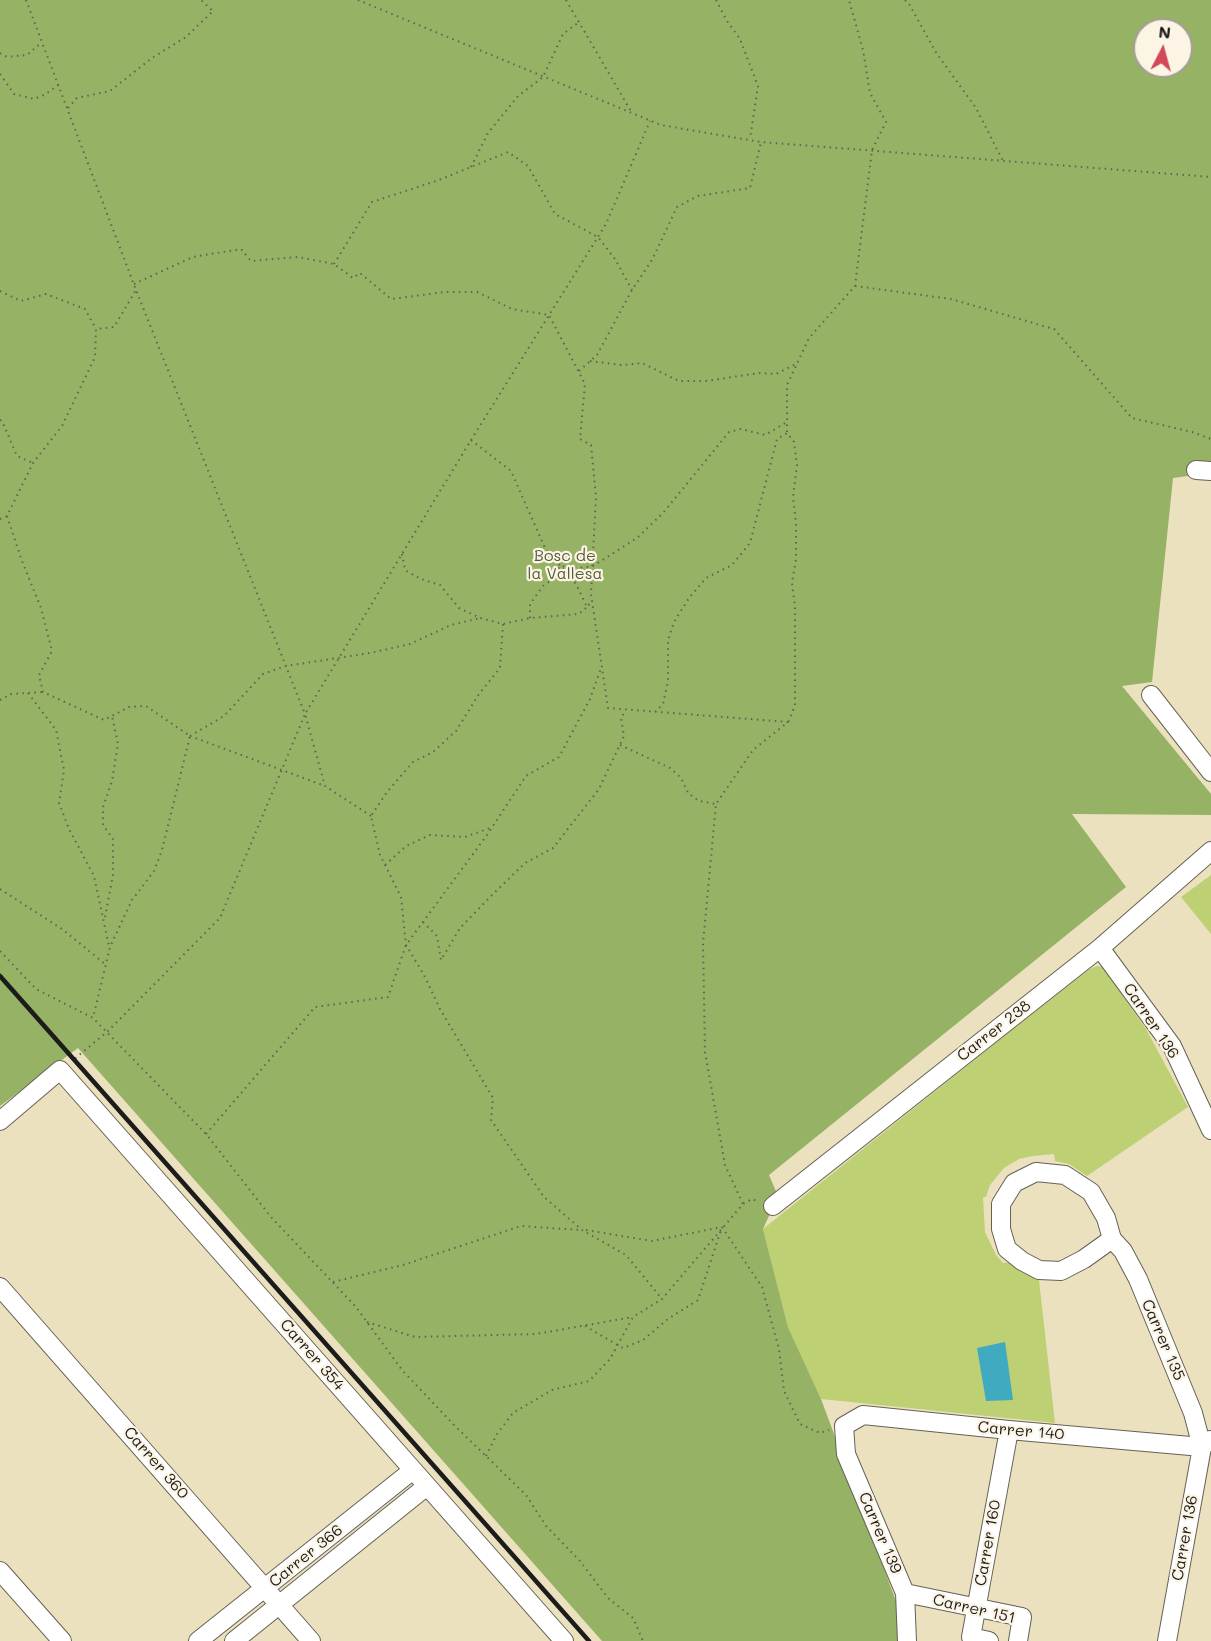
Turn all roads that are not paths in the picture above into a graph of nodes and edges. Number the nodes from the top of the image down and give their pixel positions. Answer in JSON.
{"nodes":[{"id":1,"x":1151,"y":695,"type":"dead end"},
{"id":2,"x":1211,"y":772,"type":"edge"},
{"id":3,"x":1211,"y":851,"type":"edge"},
{"id":4,"x":1100,"y":948,"type":"junction"},
{"id":5,"x":0,"y":1121,"type":"edge"},
{"id":6,"x":1211,"y":1130,"type":"edge"},
{"id":7,"x":773,"y":1206,"type":"road end"},
{"id":8,"x":1112,"y":1239,"type":"junction"},
{"id":9,"x":0,"y":1287,"type":"edge"},
{"id":10,"x":844,"y":1426,"type":"joint"},
{"id":11,"x":1009,"y":1430,"type":"junction"},
{"id":12,"x":1206,"y":1443,"type":"edge"},
{"id":13,"x":413,"y":1470,"type":"junction"},
{"id":14,"x":427,"y":1486,"type":"junction"},
{"id":15,"x":0,"y":1571,"type":"edge"},
{"id":16,"x":266,"y":1589,"type":"junction"},
{"id":17,"x":905,"y":1593,"type":"junction"},
{"id":18,"x":279,"y":1605,"type":"junction"},
{"id":19,"x":976,"y":1608,"type":"junction"},
{"id":20,"x":62,"y":1641,"type":"edge"},
{"id":21,"x":198,"y":1641,"type":"edge"},
{"id":22,"x":234,"y":1641,"type":"edge"},
{"id":23,"x":310,"y":1641,"type":"edge"},
{"id":24,"x":564,"y":1641,"type":"edge"},
{"id":25,"x":907,"y":1641,"type":"edge"},
{"id":26,"x":989,"y":1641,"type":"edge"},
{"id":27,"x":1018,"y":1641,"type":"edge"},
{"id":28,"x":1167,"y":1641,"type":"edge"}],
"edges":[{"from":1,"to":2,"type":"street"},
{"from":3,"to":4,"type":"street","name":"Carrer 238"},
{"from":4,"to":6,"type":"street","name":"Carrer 136"},
{"from":4,"to":7,"type":"street","name":"Carrer 238"},
{"from":5,"to":13,"type":"street","name":"Carrer 354"},
{"from":8,"to":8,"type":"street","name":"Carrer 135"},
{"from":8,"to":12,"type":"street","name":"Carrer 135"},
{"from":9,"to":16,"type":"street","name":"Carrer 360"},
{"from":10,"to":11,"type":"street","name":"Carrer 140"},
{"from":10,"to":17,"type":"street","name":"Carrer 139"},
{"from":11,"to":12,"type":"street","name":"Carrer 140"},
{"from":11,"to":19,"type":"street","name":"Carrer 160"},
{"from":12,"to":28,"type":"street","name":"Carrer 136"},
{"from":13,"to":14,"type":"street","name":"Carrer 354"},
{"from":13,"to":16,"type":"street","name":"Carrer 366"},
{"from":14,"to":18,"type":"street","name":"Carrer 366"},
{"from":14,"to":24,"type":"street","name":"Carrer 354"},
{"from":15,"to":20,"type":"street"},
{"from":16,"to":18,"type":"street","name":"Carrer 360"},
{"from":16,"to":21,"type":"street","name":"Carrer 366"},
{"from":17,"to":19,"type":"street","name":"Carrer 151"},
{"from":17,"to":25,"type":"street","name":"Carrer 139"},
{"from":18,"to":22,"type":"street","name":"Carrer 366"},
{"from":18,"to":23,"type":"street","name":"Carrer 360"},
{"from":19,"to":26,"type":"street","name":"Carrer 160"},
{"from":19,"to":27,"type":"street","name":"Carrer 151"}]}
